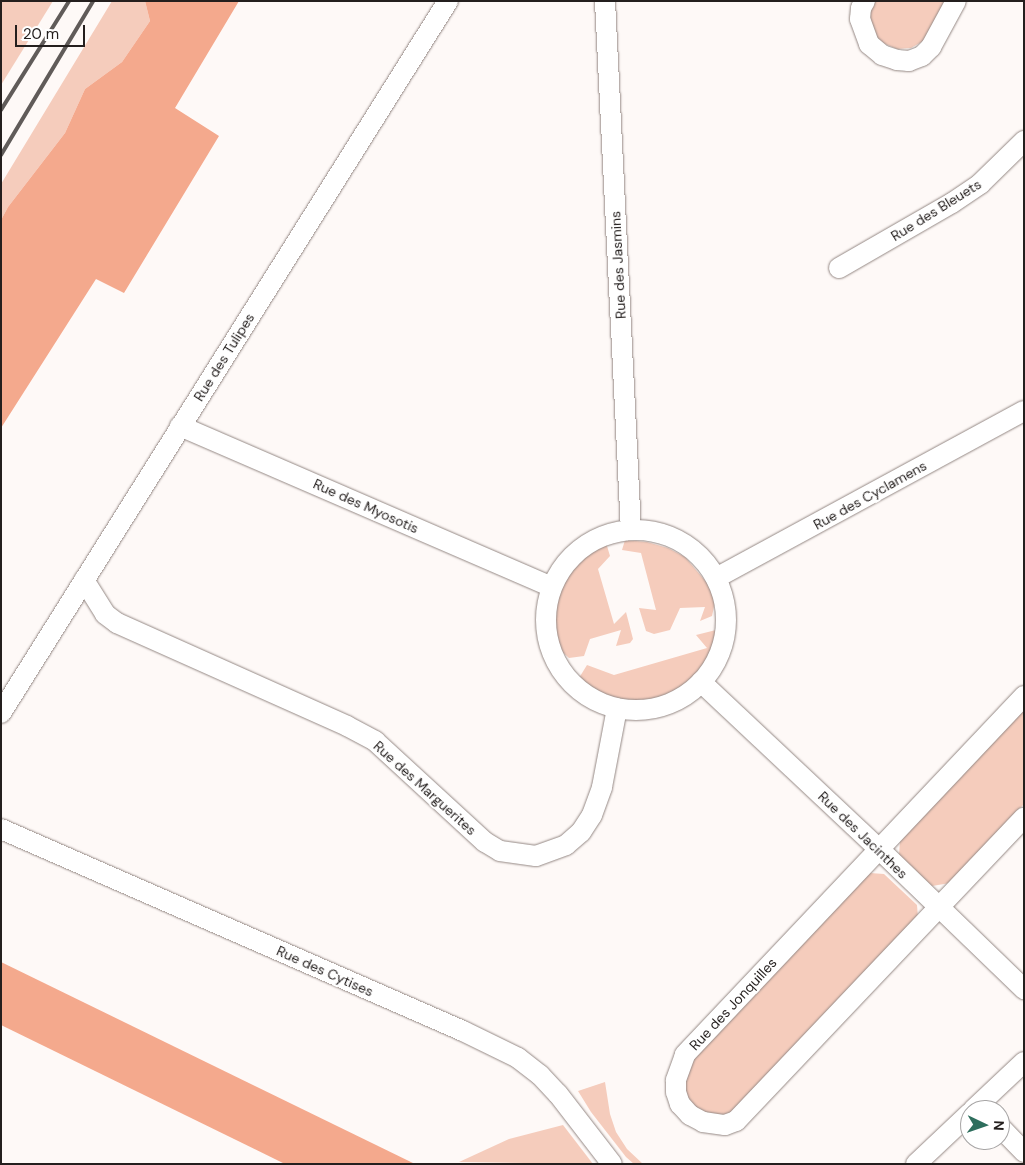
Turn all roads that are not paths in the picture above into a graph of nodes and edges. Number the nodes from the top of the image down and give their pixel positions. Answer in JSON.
{"nodes":[{"id":1,"x":448,"y":1,"type":"edge"},
{"id":2,"x":606,"y":1,"type":"edge"},
{"id":3,"x":865,"y":1,"type":"edge"},
{"id":4,"x":956,"y":1,"type":"edge"},
{"id":5,"x":1024,"y":140,"type":"edge"},
{"id":6,"x":840,"y":268,"type":"dead end"},
{"id":7,"x":1024,"y":411,"type":"edge"},
{"id":8,"x":180,"y":426,"type":"junction"},
{"id":9,"x":631,"y":530,"type":"junction"},
{"id":10,"x":716,"y":578,"type":"junction"},
{"id":11,"x":84,"y":580,"type":"junction"},
{"id":12,"x":552,"y":587,"type":"junction"},
{"id":13,"x":701,"y":682,"type":"junction"},
{"id":14,"x":1024,"y":696,"type":"edge"},
{"id":15,"x":617,"y":708,"type":"junction"},
{"id":16,"x":1,"y":713,"type":"edge"},
{"id":17,"x":1024,"y":818,"type":"edge"},
{"id":18,"x":1,"y":829,"type":"edge"},
{"id":19,"x":879,"y":848,"type":"junction"},
{"id":20,"x":939,"y":908,"type":"junction"},
{"id":21,"x":1024,"y":990,"type":"edge"},
{"id":22,"x":1024,"y":1062,"type":"edge"},
{"id":23,"x":986,"y":1100,"type":"edge"},
{"id":24,"x":960,"y":1124,"type":"edge"},
{"id":25,"x":1010,"y":1137,"type":"edge"},
{"id":26,"x":1024,"y":1152,"type":"edge"},
{"id":27,"x":612,"y":1164,"type":"edge"},
{"id":28,"x":916,"y":1164,"type":"edge"}],
"edges":[{"from":1,"to":8,"type":"street","name":"Rue des Tulipes"},
{"from":2,"to":9,"type":"street","name":"Rue des Jasmins"},
{"from":3,"to":4,"type":"street"},
{"from":5,"to":6,"type":"street","name":"Rue des Bleuets"},
{"from":7,"to":10,"type":"street","name":"Rue des Cyclamens"},
{"from":8,"to":11,"type":"street","name":"Rue des Tulipes"},
{"from":8,"to":12,"type":"street","name":"Rue des Myosotis"},
{"from":9,"to":10,"type":"street"},
{"from":9,"to":12,"type":"street"},
{"from":10,"to":13,"type":"street"},
{"from":11,"to":15,"type":"street","name":"Rue des Marguerites"},
{"from":11,"to":16,"type":"street","name":"Rue des Tulipes"},
{"from":12,"to":15,"type":"street"},
{"from":13,"to":15,"type":"street"},
{"from":13,"to":19,"type":"street","name":"Rue des Jacinthes"},
{"from":14,"to":19,"type":"street","name":"Rue des Jonquilles"},
{"from":17,"to":20,"type":"street","name":"Rue des Jonquilles"},
{"from":18,"to":27,"type":"street","name":"Rue des Cytises"},
{"from":19,"to":20,"type":"street","name":"Rue des Jacinthes"},
{"from":19,"to":20,"type":"street","name":"Rue des Jonquilles"},
{"from":20,"to":21,"type":"street","name":"Rue des Jacinthes"},
{"from":22,"to":23,"type":"street"},
{"from":24,"to":28,"type":"street"},
{"from":25,"to":26,"type":"street"}]}
